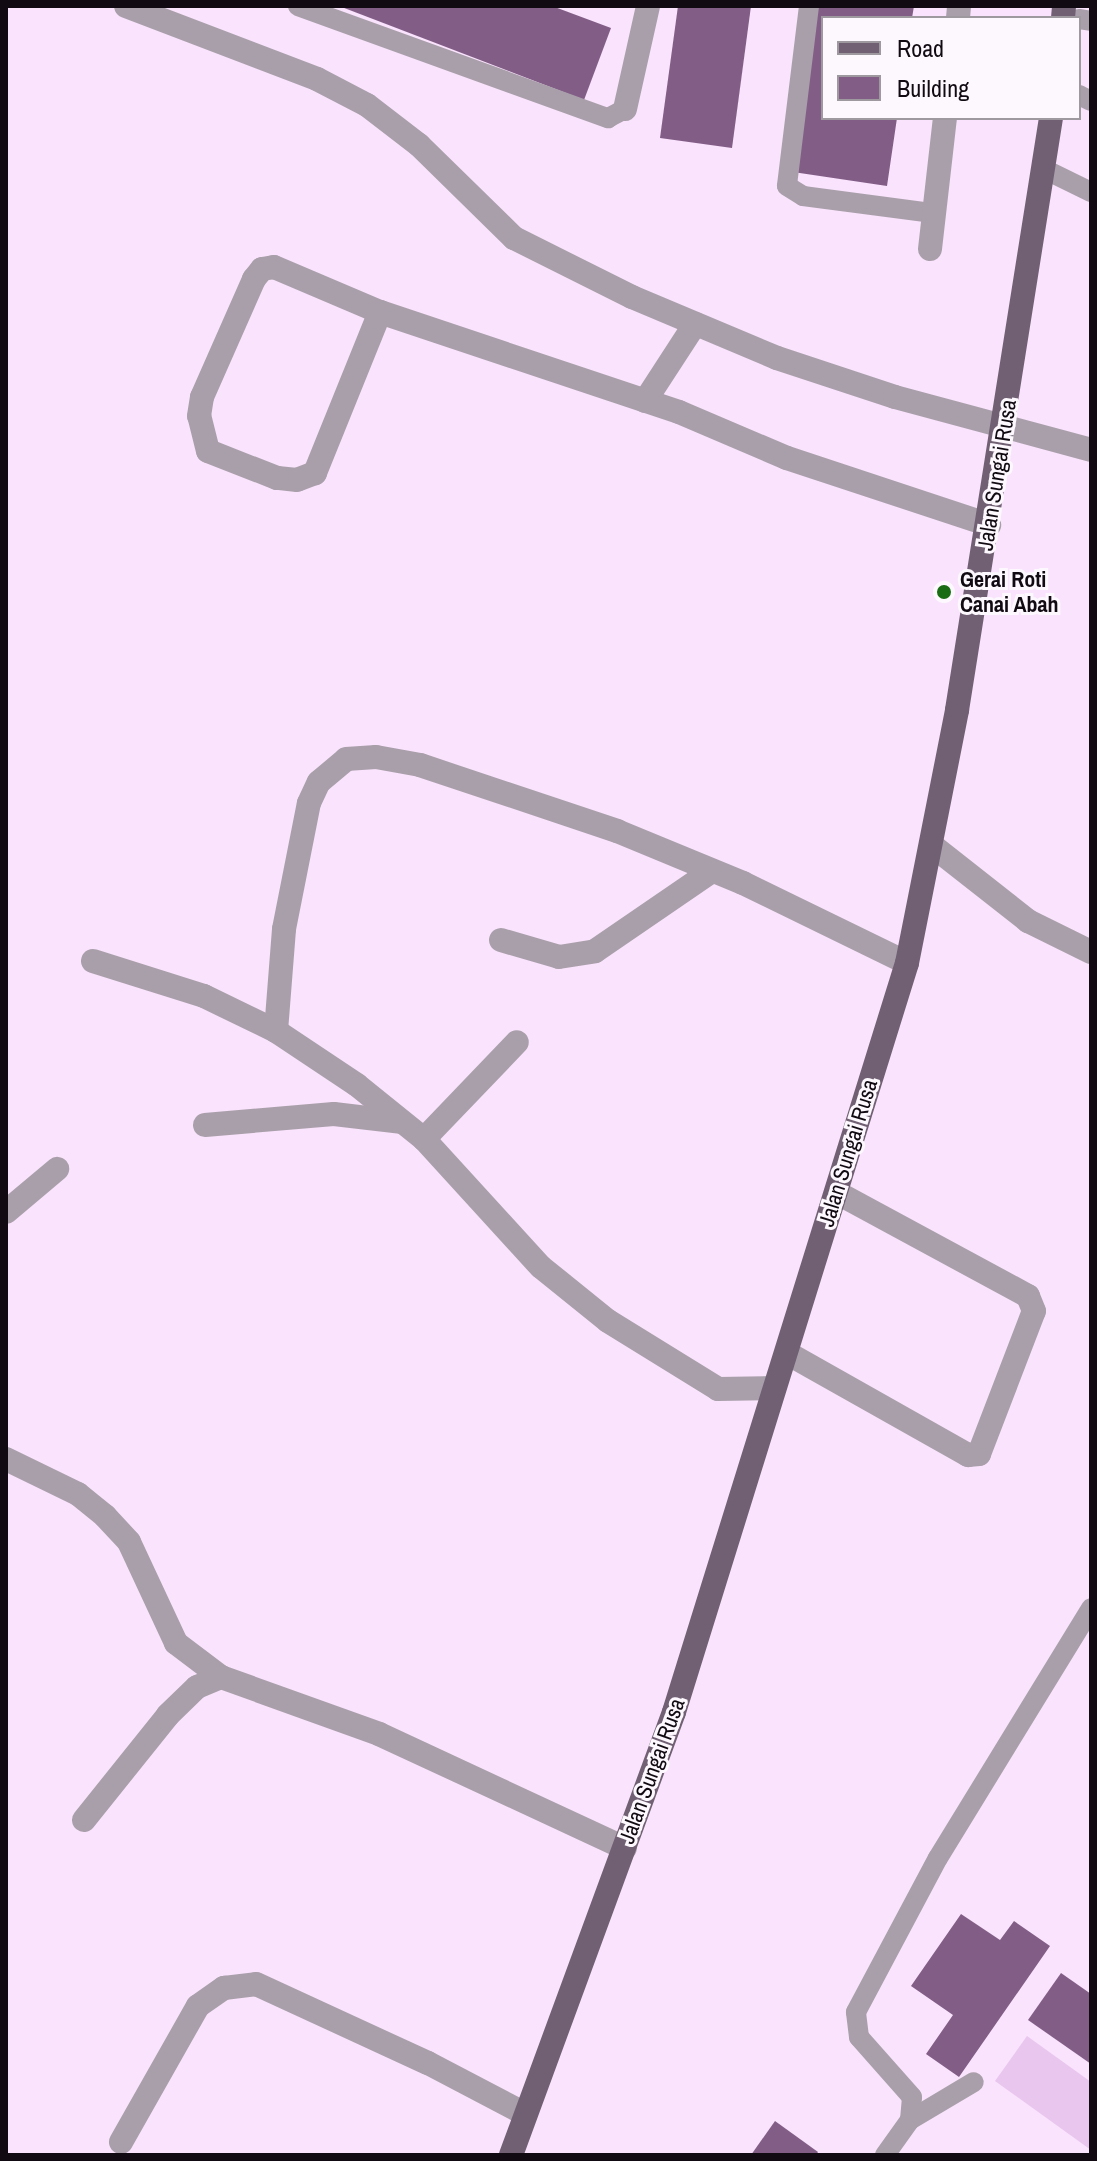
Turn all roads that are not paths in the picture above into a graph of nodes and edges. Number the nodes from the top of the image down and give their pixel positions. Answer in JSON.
{"nodes":[{"id":1,"x":126,"y":6,"type":"edge"},
{"id":2,"x":298,"y":6,"type":"edge"},
{"id":3,"x":648,"y":6,"type":"edge"},
{"id":4,"x":809,"y":6,"type":"edge"},
{"id":5,"x":625,"y":109,"type":"joint"},
{"id":6,"x":945,"y":120,"type":"edge"},
{"id":7,"x":1051,"y":120,"type":"edge"},
{"id":8,"x":1046,"y":170,"type":"junction"},
{"id":9,"x":1091,"y":192,"type":"edge"},
{"id":10,"x":933,"y":213,"type":"junction"},
{"id":11,"x":930,"y":249,"type":"dead end"},
{"id":12,"x":380,"y":312,"type":"junction"},
{"id":13,"x":695,"y":324,"type":"junction"},
{"id":14,"x":645,"y":401,"type":"junction"},
{"id":15,"x":1005,"y":424,"type":"junction"},
{"id":16,"x":1091,"y":450,"type":"edge"},
{"id":17,"x":989,"y":525,"type":"junction"},
{"id":18,"x":934,"y":847,"type":"junction"},
{"id":19,"x":712,"y":871,"type":"junction"},
{"id":20,"x":501,"y":940,"type":"dead end"},
{"id":21,"x":1091,"y":952,"type":"edge"},
{"id":22,"x":93,"y":961,"type":"dead end"},
{"id":23,"x":907,"y":963,"type":"junction"},
{"id":24,"x":276,"y":1031,"type":"junction"},
{"id":25,"x":517,"y":1042,"type":"dead end"},
{"id":26,"x":401,"y":1122,"type":"junction"},
{"id":27,"x":205,"y":1125,"type":"dead end"},
{"id":28,"x":424,"y":1139,"type":"junction"},
{"id":29,"x":57,"y":1169,"type":"dead end"},
{"id":30,"x":836,"y":1192,"type":"junction"},
{"id":31,"x":6,"y":1212,"type":"edge"},
{"id":32,"x":787,"y":1353,"type":"junction"},
{"id":33,"x":773,"y":1388,"type":"junction"},
{"id":34,"x":6,"y":1459,"type":"edge"},
{"id":35,"x":1091,"y":1608,"type":"edge"},
{"id":36,"x":221,"y":1677,"type":"junction"},
{"id":37,"x":84,"y":1820,"type":"dead end"},
{"id":38,"x":625,"y":1848,"type":"junction"},
{"id":39,"x":974,"y":2082,"type":"dead end"},
{"id":40,"x":525,"y":2114,"type":"junction"},
{"id":41,"x":910,"y":2120,"type":"junction"},
{"id":42,"x":121,"y":2142,"type":"dead end"},
{"id":43,"x":511,"y":2155,"type":"edge"},
{"id":44,"x":885,"y":2155,"type":"edge"}],
"edges":[{"from":1,"to":13,"type":"street"},
{"from":2,"to":5,"type":"lane"},
{"from":3,"to":5,"type":"street"},
{"from":4,"to":10,"type":"lane"},
{"from":6,"to":10,"type":"street"},
{"from":7,"to":8,"type":"main road","name":"Jalan Sungai Rusa"},
{"from":8,"to":9,"type":"lane"},
{"from":8,"to":15,"type":"main road","name":"Jalan Sungai Rusa"},
{"from":10,"to":11,"type":"street"},
{"from":12,"to":12,"type":"street"},
{"from":12,"to":14,"type":"street"},
{"from":13,"to":14,"type":"street"},
{"from":13,"to":15,"type":"street"},
{"from":14,"to":17,"type":"street"},
{"from":15,"to":16,"type":"street"},
{"from":15,"to":17,"type":"main road","name":"Jalan Sungai Rusa"},
{"from":17,"to":18,"type":"main road","name":"Jalan Sungai Rusa"},
{"from":18,"to":21,"type":"street"},
{"from":18,"to":23,"type":"main road","name":"Jalan Sungai Rusa"},
{"from":19,"to":20,"type":"street"},
{"from":19,"to":23,"type":"street"},
{"from":19,"to":24,"type":"street"},
{"from":22,"to":24,"type":"street"},
{"from":23,"to":30,"type":"main road","name":"Jalan Sungai Rusa"},
{"from":24,"to":26,"type":"street"},
{"from":25,"to":28,"type":"street"},
{"from":26,"to":27,"type":"street"},
{"from":26,"to":28,"type":"street"},
{"from":28,"to":33,"type":"street"},
{"from":29,"to":31,"type":"street"},
{"from":30,"to":32,"type":"main road","name":"Jalan Sungai Rusa"},
{"from":30,"to":32,"type":"street"},
{"from":32,"to":33,"type":"main road","name":"Jalan Sungai Rusa"},
{"from":33,"to":38,"type":"main road","name":"Jalan Sungai Rusa"},
{"from":34,"to":36,"type":"street"},
{"from":35,"to":41,"type":"lane"},
{"from":36,"to":37,"type":"street"},
{"from":36,"to":38,"type":"street"},
{"from":38,"to":40,"type":"main road","name":"Jalan Sungai Rusa"},
{"from":39,"to":41,"type":"lane"},
{"from":40,"to":42,"type":"street"},
{"from":40,"to":43,"type":"main road","name":"Jalan Sungai Rusa"},
{"from":41,"to":44,"type":"lane"}]}
